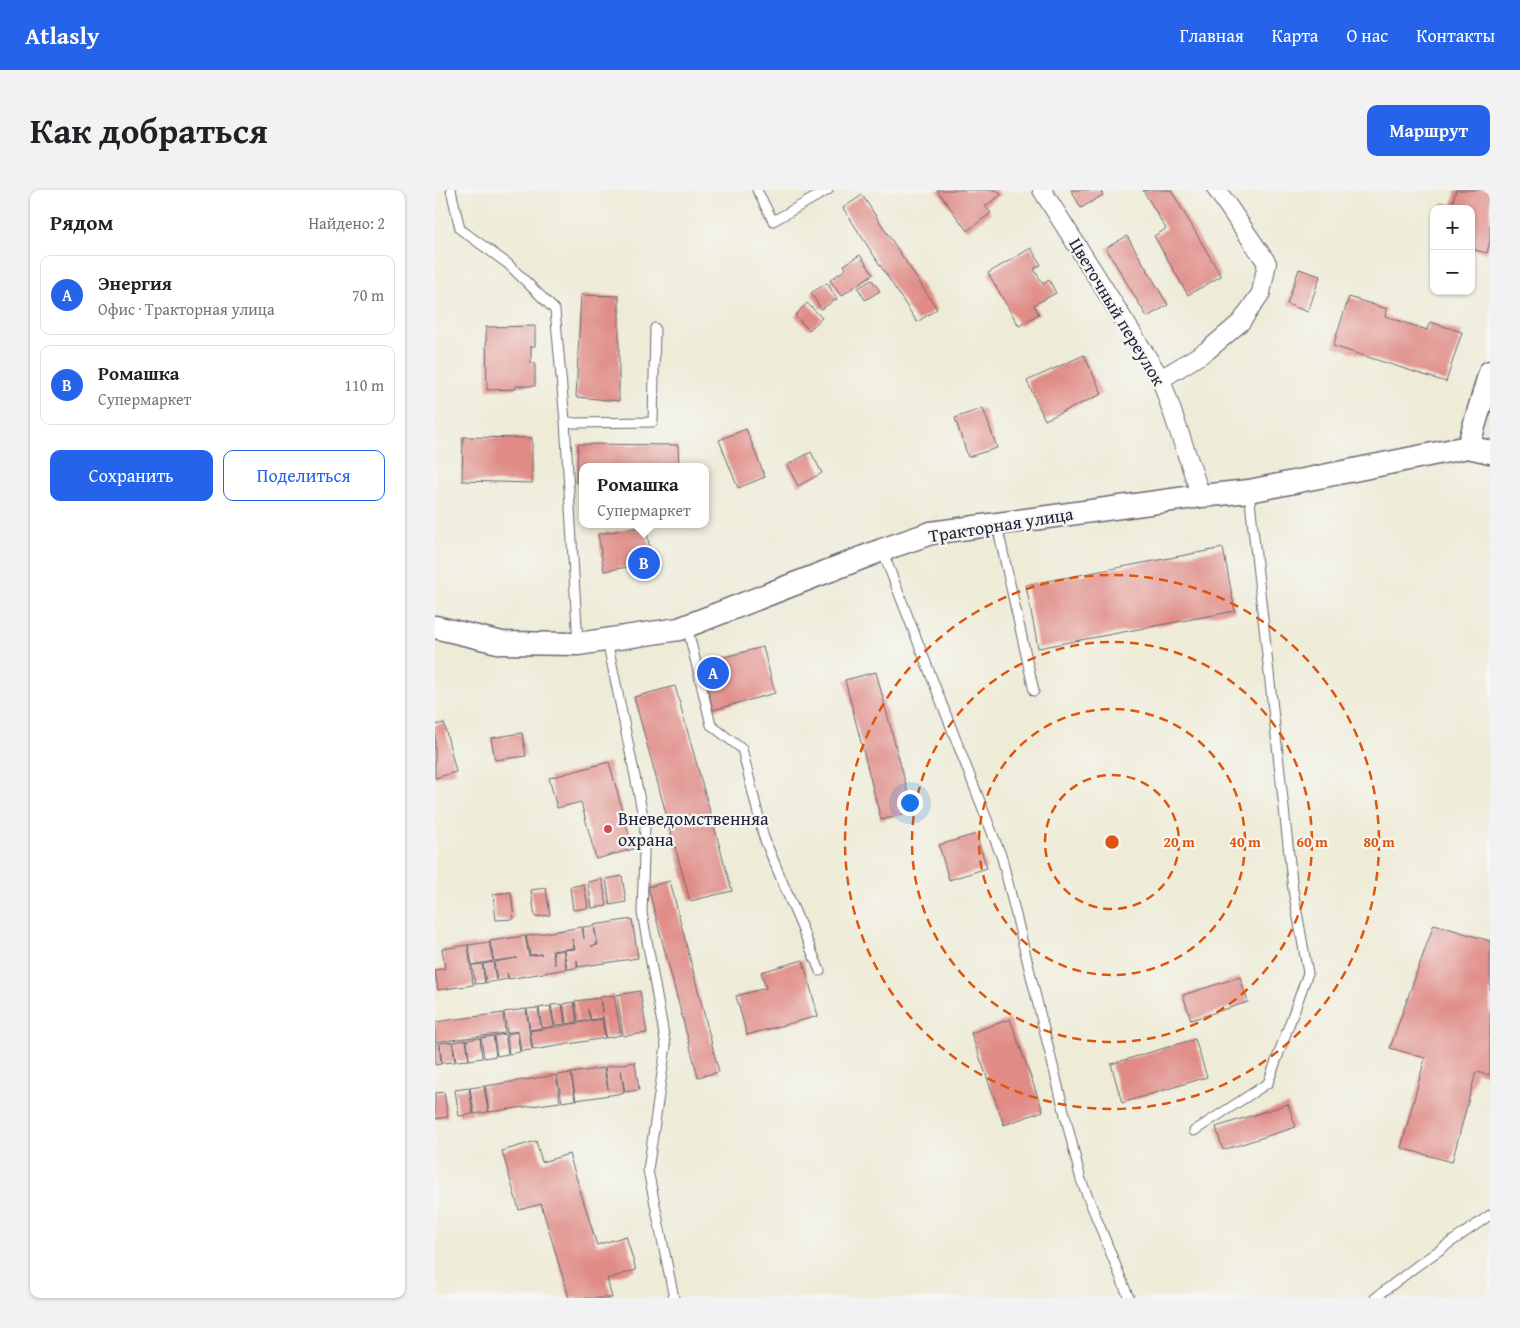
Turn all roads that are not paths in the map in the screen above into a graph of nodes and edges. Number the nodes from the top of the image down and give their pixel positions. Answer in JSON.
{"nodes":[{"id":1,"x":451,"y":190,"type":"edge"},
{"id":2,"x":757,"y":190,"type":"edge"},
{"id":3,"x":828,"y":190,"type":"edge"},
{"id":4,"x":1042,"y":190,"type":"edge"},
{"id":5,"x":1217,"y":190,"type":"edge"},
{"id":6,"x":655,"y":328,"type":"dead end"},
{"id":7,"x":1490,"y":372,"type":"edge"},
{"id":8,"x":1161,"y":380,"type":"junction"},
{"id":9,"x":565,"y":421,"type":"junction"},
{"id":10,"x":1468,"y":447,"type":"junction"},
{"id":11,"x":1490,"y":452,"type":"edge"},
{"id":12,"x":1249,"y":491,"type":"junction"},
{"id":13,"x":1201,"y":496,"type":"junction"},
{"id":14,"x":997,"y":524,"type":"junction"},
{"id":15,"x":882,"y":550,"type":"junction"},
{"id":16,"x":687,"y":626,"type":"junction"},
{"id":17,"x":435,"y":627,"type":"edge"},
{"id":18,"x":607,"y":640,"type":"junction"},
{"id":19,"x":578,"y":644,"type":"junction"},
{"id":20,"x":1035,"y":691,"type":"dead end"},
{"id":21,"x":819,"y":971,"type":"dead end"},
{"id":22,"x":1194,"y":1131,"type":"dead end"},
{"id":23,"x":1490,"y":1215,"type":"edge"},
{"id":24,"x":674,"y":1298,"type":"edge"},
{"id":25,"x":1129,"y":1298,"type":"edge"},
{"id":26,"x":1375,"y":1298,"type":"edge"}],
"edges":[{"from":1,"to":9,"type":"lane"},
{"from":2,"to":3,"type":"lane"},
{"from":4,"to":8,"type":"street","name":"Цветочный переулок"},
{"from":5,"to":8,"type":"street"},
{"from":6,"to":9,"type":"lane"},
{"from":7,"to":10,"type":"street"},
{"from":8,"to":13,"type":"street","name":"Цветочный переулок"},
{"from":9,"to":19,"type":"lane"},
{"from":10,"to":11,"type":"street","name":"Тракторная улица"},
{"from":10,"to":12,"type":"street","name":"Тракторная улица"},
{"from":12,"to":13,"type":"street","name":"Тракторная улица"},
{"from":12,"to":22,"type":"lane"},
{"from":13,"to":14,"type":"street","name":"Тракторная улица"},
{"from":14,"to":15,"type":"street","name":"Тракторная улица"},
{"from":14,"to":20,"type":"lane"},
{"from":15,"to":16,"type":"street","name":"Тракторная улица"},
{"from":15,"to":25,"type":"lane"},
{"from":16,"to":18,"type":"street","name":"Тракторная улица"},
{"from":16,"to":21,"type":"lane"},
{"from":17,"to":19,"type":"street","name":"Тракторная улица"},
{"from":18,"to":19,"type":"street","name":"Тракторная улица"},
{"from":18,"to":24,"type":"lane"},
{"from":23,"to":26,"type":"lane"}]}
